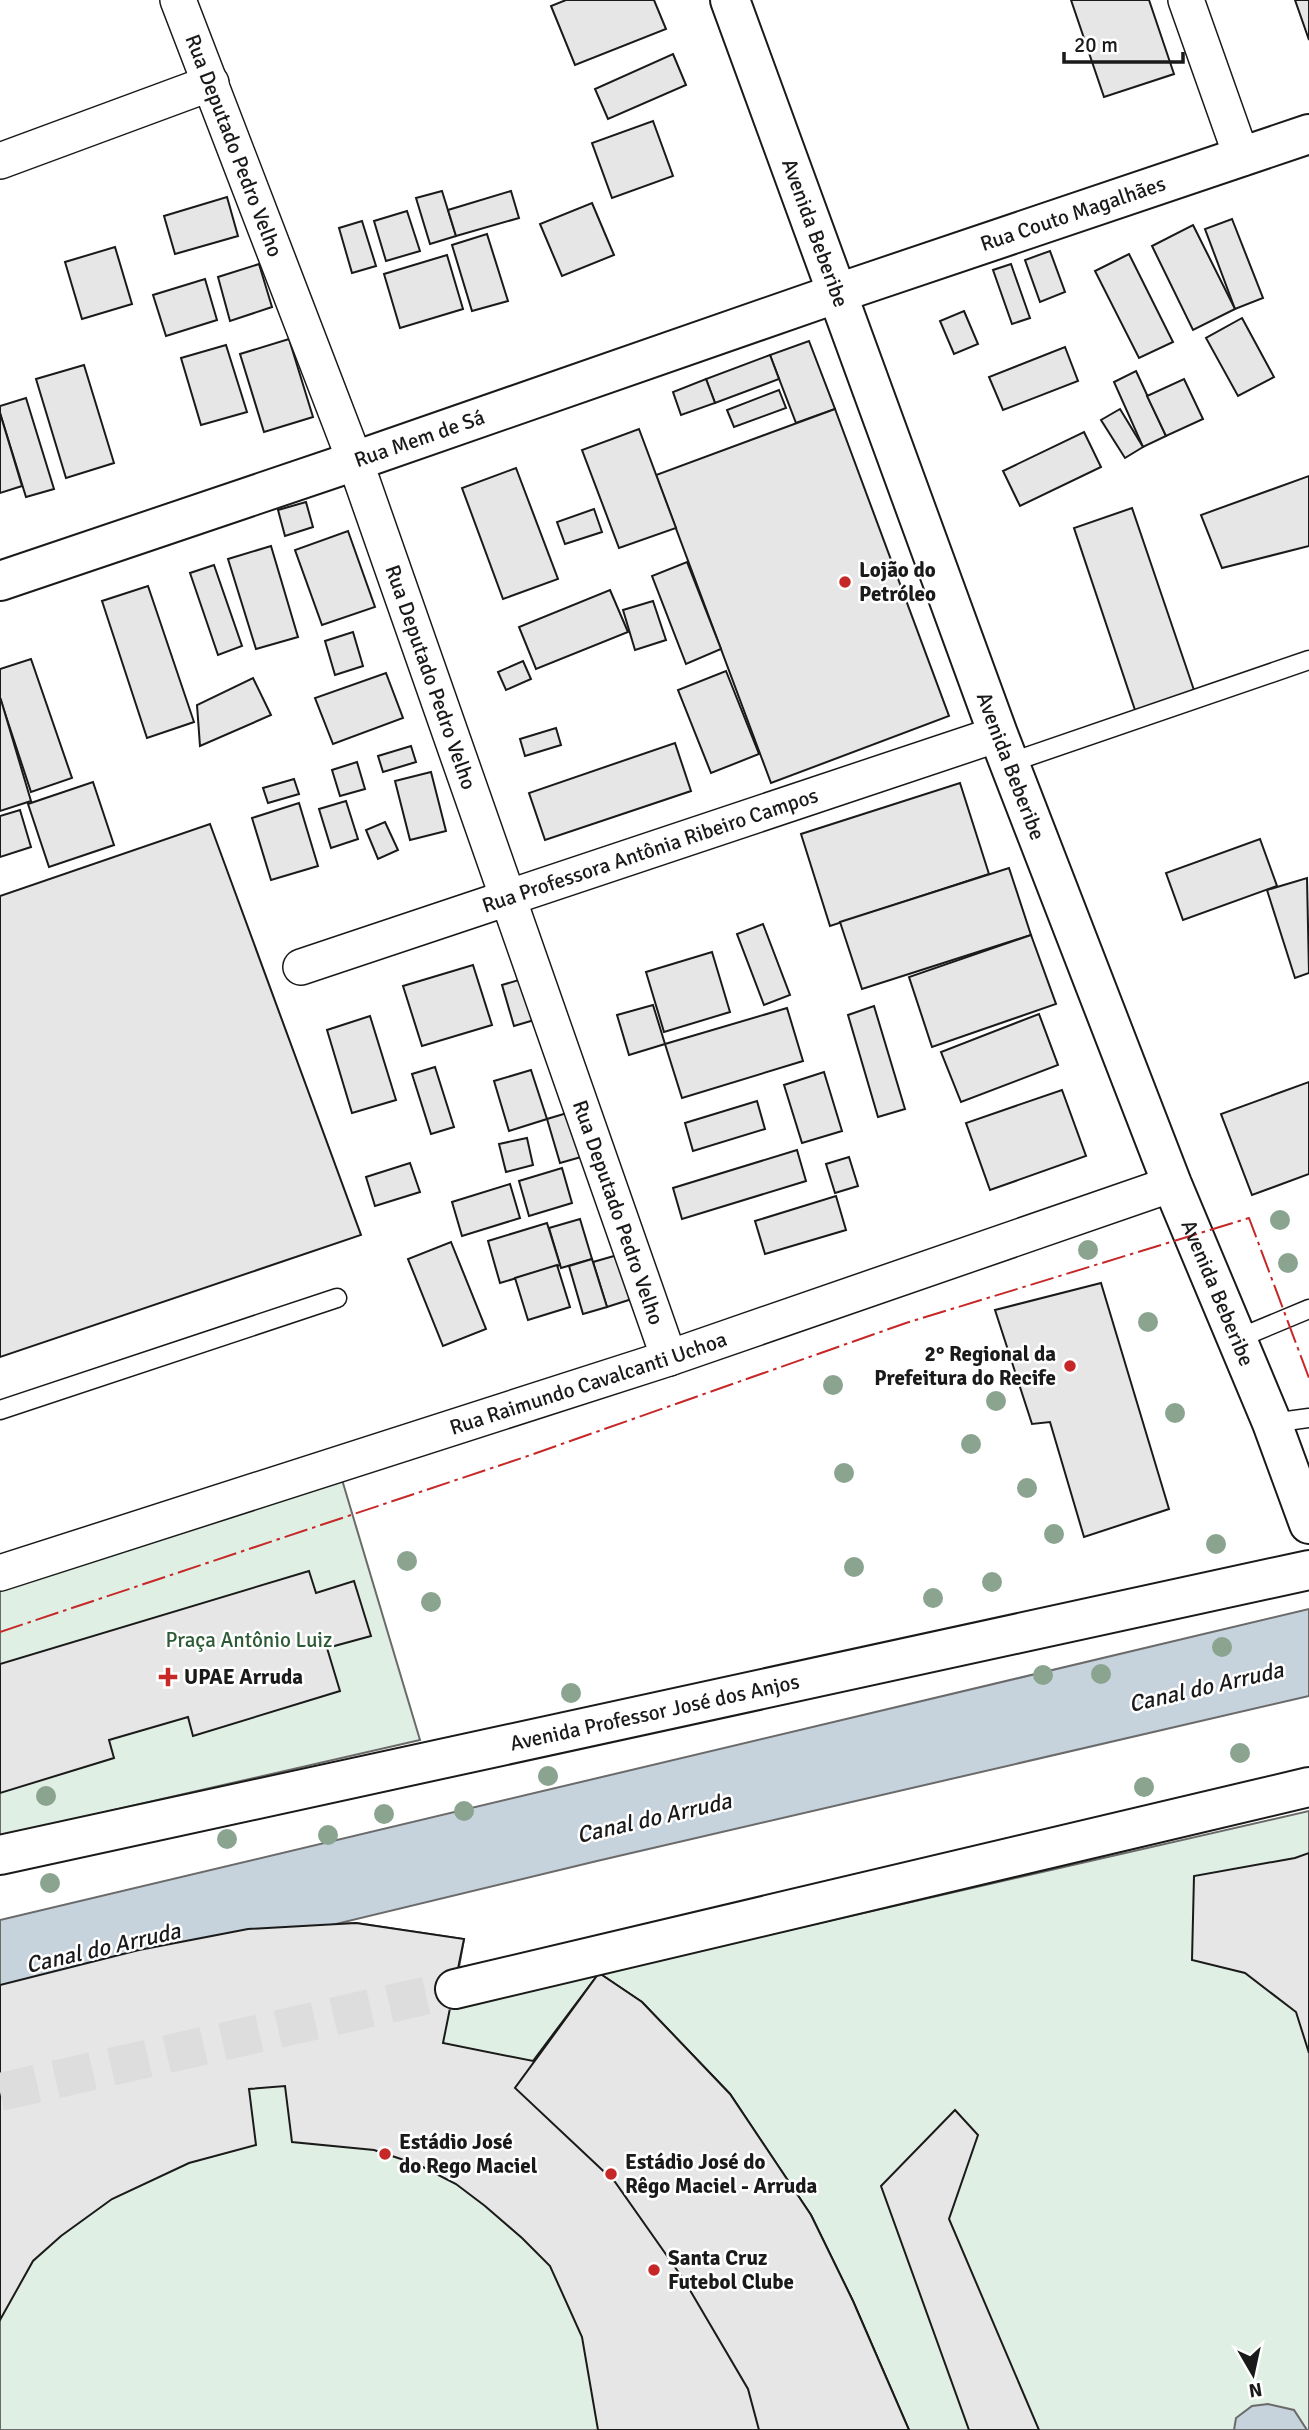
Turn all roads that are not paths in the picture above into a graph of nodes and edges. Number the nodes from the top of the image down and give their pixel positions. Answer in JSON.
{"nodes":[{"id":1,"x":178,"y":0,"type":"edge"},
{"id":2,"x":730,"y":0,"type":"edge"},
{"id":3,"x":1186,"y":0,"type":"edge"},
{"id":4,"x":211,"y":83,"type":"junction"},
{"id":5,"x":1309,"y":134,"type":"edge"},
{"id":6,"x":1242,"y":158,"type":"junction"},
{"id":7,"x":0,"y":161,"type":"edge"},
{"id":8,"x":838,"y":293,"type":"junction"},
{"id":9,"x":355,"y":461,"type":"junction"},
{"id":10,"x":0,"y":581,"type":"edge"},
{"id":11,"x":1309,"y":660,"type":"edge"},
{"id":12,"x":1004,"y":749,"type":"junction"},
{"id":13,"x":509,"y":897,"type":"junction"},
{"id":14,"x":301,"y":967,"type":"dead end"},
{"id":15,"x":1172,"y":1184,"type":"junction"},
{"id":16,"x":337,"y":1298,"type":"dead end"},
{"id":17,"x":1307,"y":1314,"type":"edge"},
{"id":18,"x":1237,"y":1339,"type":"junction"},
{"id":19,"x":669,"y":1358,"type":"junction"},
{"id":20,"x":0,"y":1410,"type":"edge"},
{"id":21,"x":1309,"y":1418,"type":"edge"},
{"id":22,"x":1272,"y":1423,"type":"junction"},
{"id":23,"x":1309,"y":1524,"type":"edge"},
{"id":24,"x":1309,"y":1570,"type":"edge"},
{"id":25,"x":0,"y":1573,"type":"edge"},
{"id":26,"x":1309,"y":1787,"type":"edge"},
{"id":27,"x":0,"y":1855,"type":"edge"},
{"id":28,"x":455,"y":1989,"type":"tunnel mouth"}],
"edges":[{"from":1,"to":4,"type":"street","name":"Rua Deputado Pedro Velho"},
{"from":2,"to":8,"type":"main road","name":"Avenida Beberibe"},
{"from":3,"to":6,"type":"street"},
{"from":4,"to":7,"type":"street"},
{"from":4,"to":9,"type":"street","name":"Rua Deputado Pedro Velho"},
{"from":5,"to":6,"type":"main road","name":"Rua Couto Magalhães"},
{"from":6,"to":8,"type":"main road","name":"Rua Couto Magalhães"},
{"from":8,"to":9,"type":"main road","name":"Rua Mem de Sá"},
{"from":8,"to":12,"type":"main road","name":"Avenida Beberibe"},
{"from":9,"to":10,"type":"main road","name":"Rua Mem de Sá"},
{"from":9,"to":13,"type":"street","name":"Rua Deputado Pedro Velho"},
{"from":11,"to":12,"type":"lane"},
{"from":12,"to":13,"type":"street","name":"Rua Professora Antônia Ribeiro Campos"},
{"from":12,"to":15,"type":"main road","name":"Avenida Beberibe"},
{"from":13,"to":14,"type":"street","name":"Rua Professora Antônia Ribeiro Campos"},
{"from":13,"to":19,"type":"street","name":"Rua Deputado Pedro Velho"},
{"from":15,"to":18,"type":"main road","name":"Avenida Beberibe"},
{"from":15,"to":19,"type":"street","name":"Rua Raimundo Cavalcanti Uchoa"},
{"from":16,"to":20,"type":"lane"},
{"from":17,"to":18,"type":"lane"},
{"from":18,"to":22,"type":"main road","name":"Avenida Beberibe"},
{"from":19,"to":25,"type":"street","name":"Rua Raimundo Cavalcanti Uchoa"},
{"from":21,"to":22,"type":"lane"},
{"from":22,"to":23,"type":"main road","name":"Avenida Beberibe"},
{"from":24,"to":27,"type":"main road","name":"Avenida Professor José dos Anjos"},
{"from":26,"to":28,"type":"main road"}]}
